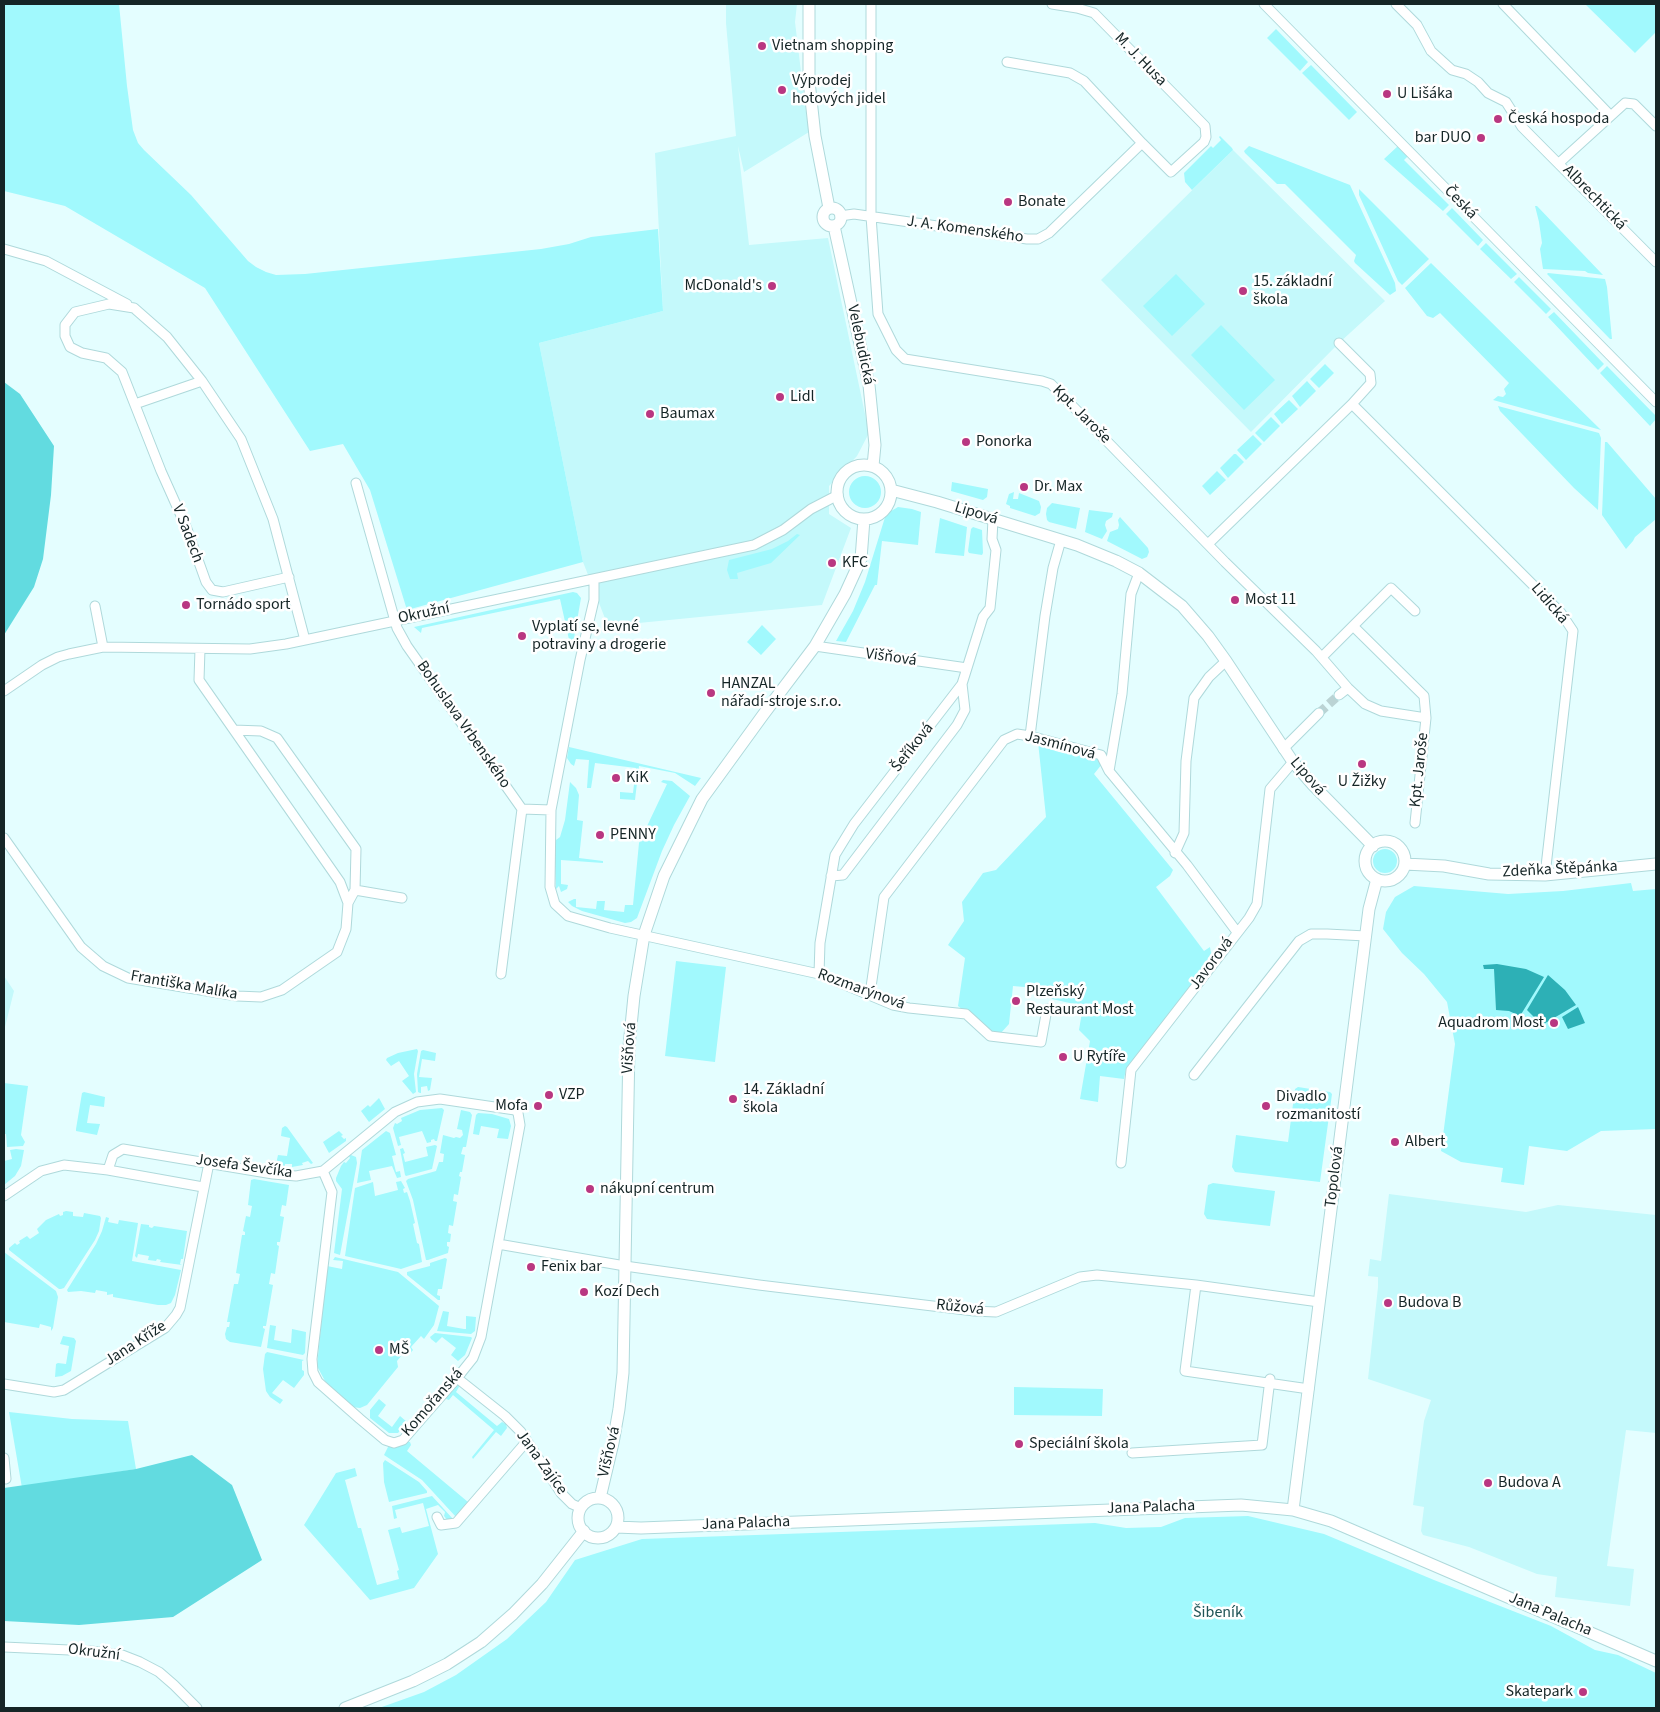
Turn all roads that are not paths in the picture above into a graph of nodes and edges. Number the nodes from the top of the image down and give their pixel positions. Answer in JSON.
{"nodes":[{"id":1,"x":809,"y":4,"type":"edge"},
{"id":2,"x":870,"y":4,"type":"edge"},
{"id":3,"x":1052,"y":4,"type":"edge"},
{"id":4,"x":1264,"y":4,"type":"edge"},
{"id":5,"x":1396,"y":4,"type":"edge"},
{"id":6,"x":1503,"y":4,"type":"edge"},
{"id":7,"x":1007,"y":62,"type":"dead end"},
{"id":8,"x":1610,"y":115,"type":"junction"},
{"id":9,"x":1656,"y":126,"type":"edge"},
{"id":10,"x":1142,"y":143,"type":"junction"},
{"id":11,"x":1559,"y":163,"type":"junction"},
{"id":12,"x":829,"y":208,"type":"junction"},
{"id":13,"x":872,"y":216,"type":"junction"},
{"id":14,"x":837,"y":221,"type":"junction"},
{"id":15,"x":4,"y":249,"type":"edge"},
{"id":16,"x":1656,"y":262,"type":"edge"},
{"id":17,"x":134,"y":308,"type":"junction"},
{"id":18,"x":1339,"y":343,"type":"dead end"},
{"id":19,"x":202,"y":380,"type":"junction"},
{"id":20,"x":1656,"y":402,"type":"edge"},
{"id":21,"x":135,"y":404,"type":"junction"},
{"id":22,"x":1352,"y":404,"type":"junction"},
{"id":23,"x":873,"y":466,"type":"junction"},
{"id":24,"x":356,"y":483,"type":"dead end"},
{"id":25,"x":891,"y":490,"type":"junction"},
{"id":26,"x":838,"y":495,"type":"junction"},
{"id":27,"x":864,"y":519,"type":"junction"},
{"id":28,"x":993,"y":519,"type":"junction"},
{"id":29,"x":1061,"y":540,"type":"junction"},
{"id":30,"x":1208,"y":544,"type":"junction"},
{"id":31,"x":1139,"y":573,"type":"junction"},
{"id":32,"x":289,"y":577,"type":"junction"},
{"id":33,"x":594,"y":579,"type":"junction"},
{"id":34,"x":95,"y":606,"type":"dead end"},
{"id":35,"x":1415,"y":610,"type":"dead end"},
{"id":36,"x":395,"y":620,"type":"junction"},
{"id":37,"x":1353,"y":626,"type":"junction"},
{"id":38,"x":306,"y":640,"type":"junction"},
{"id":39,"x":815,"y":646,"type":"junction"},
{"id":40,"x":103,"y":647,"type":"junction"},
{"id":41,"x":200,"y":649,"type":"junction"},
{"id":42,"x":1322,"y":657,"type":"junction"},
{"id":43,"x":1226,"y":661,"type":"junction"},
{"id":44,"x":966,"y":668,"type":"junction"},
{"id":45,"x":962,"y":684,"type":"junction"},
{"id":46,"x":1348,"y":688,"type":"junction"},
{"id":47,"x":4,"y":692,"type":"edge"},
{"id":48,"x":1339,"y":695,"type":"tunnel mouth"},
{"id":49,"x":1319,"y":713,"type":"tunnel mouth"},
{"id":50,"x":1426,"y":718,"type":"junction"},
{"id":51,"x":234,"y":730,"type":"junction"},
{"id":52,"x":1030,"y":736,"type":"junction"},
{"id":53,"x":1283,"y":749,"type":"junction"},
{"id":54,"x":1293,"y":762,"type":"junction"},
{"id":55,"x":1109,"y":771,"type":"junction"},
{"id":56,"x":522,"y":809,"type":"junction"},
{"id":57,"x":551,"y":810,"type":"junction"},
{"id":58,"x":1415,"y":823,"type":"dead end"},
{"id":59,"x":4,"y":838,"type":"edge"},
{"id":60,"x":1373,"y":846,"type":"junction"},
{"id":61,"x":1175,"y":853,"type":"junction"},
{"id":62,"x":1405,"y":864,"type":"junction"},
{"id":63,"x":1656,"y":864,"type":"edge"},
{"id":64,"x":1545,"y":875,"type":"junction"},
{"id":65,"x":831,"y":876,"type":"junction"},
{"id":66,"x":1377,"y":880,"type":"junction"},
{"id":67,"x":355,"y":890,"type":"junction"},
{"id":68,"x":402,"y":898,"type":"dead end"},
{"id":69,"x":348,"y":902,"type":"junction"},
{"id":70,"x":1236,"y":932,"type":"junction"},
{"id":71,"x":644,"y":935,"type":"junction"},
{"id":72,"x":1366,"y":936,"type":"junction"},
{"id":73,"x":501,"y":974,"type":"dead end"},
{"id":74,"x":819,"y":974,"type":"junction"},
{"id":75,"x":870,"y":994,"type":"junction"},
{"id":76,"x":1047,"y":1009,"type":"dead end"},
{"id":77,"x":1194,"y":1075,"type":"dead end"},
{"id":78,"x":518,"y":1113,"type":"joint"},
{"id":79,"x":209,"y":1163,"type":"junction"},
{"id":80,"x":1121,"y":1163,"type":"dead end"},
{"id":81,"x":108,"y":1170,"type":"junction"},
{"id":82,"x":323,"y":1171,"type":"junction"},
{"id":83,"x":203,"y":1187,"type":"junction"},
{"id":84,"x":4,"y":1196,"type":"edge"},
{"id":85,"x":498,"y":1244,"type":"junction"},
{"id":86,"x":625,"y":1266,"type":"junction"},
{"id":87,"x":1196,"y":1285,"type":"junction"},
{"id":88,"x":1319,"y":1302,"type":"junction"},
{"id":89,"x":457,"y":1378,"type":"junction"},
{"id":90,"x":1270,"y":1381,"type":"junction"},
{"id":91,"x":4,"y":1384,"type":"edge"},
{"id":92,"x":1309,"y":1388,"type":"junction"},
{"id":93,"x":527,"y":1441,"type":"junction"},
{"id":94,"x":1132,"y":1453,"type":"dead end"},
{"id":95,"x":4,"y":1458,"type":"edge"},
{"id":96,"x":6,"y":1479,"type":"dead end"},
{"id":97,"x":600,"y":1498,"type":"junction"},
{"id":98,"x":581,"y":1508,"type":"junction"},
{"id":99,"x":1292,"y":1510,"type":"junction"},
{"id":100,"x":437,"y":1517,"type":"dead end"},
{"id":101,"x":616,"y":1526,"type":"junction"},
{"id":102,"x":584,"y":1531,"type":"junction"},
{"id":103,"x":4,"y":1647,"type":"edge"},
{"id":104,"x":1656,"y":1660,"type":"edge"},
{"id":105,"x":197,"y":1708,"type":"edge"},
{"id":106,"x":344,"y":1708,"type":"edge"}],
"edges":[{"from":1,"to":12,"type":"street"},
{"from":2,"to":13,"type":"street"},
{"from":3,"to":10,"type":"street","name":"M. J. Husa"},
{"from":4,"to":20,"type":"street","name":"Česká"},
{"from":5,"to":11,"type":"street"},
{"from":6,"to":8,"type":"street"},
{"from":7,"to":10,"type":"street"},
{"from":8,"to":9,"type":"street","name":"Albrechtická"},
{"from":8,"to":11,"type":"street","name":"Albrechtická"},
{"from":10,"to":13,"type":"street","name":"J. A. Komenského"},
{"from":11,"to":16,"type":"street","name":"Albrechtická"},
{"from":12,"to":14,"type":"street"},
{"from":12,"to":14,"type":"street"},
{"from":13,"to":14,"type":"street","name":"J. A. Komenského"},
{"from":13,"to":30,"type":"street","name":"Kpt. Jaroše"},
{"from":14,"to":23,"type":"street","name":"Velebudická"},
{"from":15,"to":17,"type":"street"},
{"from":17,"to":19,"type":"street"},
{"from":17,"to":21,"type":"street","name":"V Sadech"},
{"from":18,"to":22,"type":"street"},
{"from":19,"to":21,"type":"street"},
{"from":19,"to":32,"type":"street"},
{"from":21,"to":32,"type":"street","name":"V Sadech"},
{"from":22,"to":30,"type":"street"},
{"from":22,"to":64,"type":"street","name":"Lidická"},
{"from":23,"to":25,"type":"street"},
{"from":23,"to":26,"type":"street"},
{"from":24,"to":36,"type":"street","name":"Bohuslava Vrbenského"},
{"from":25,"to":27,"type":"street"},
{"from":25,"to":28,"type":"street","name":"Lipová"},
{"from":26,"to":27,"type":"street"},
{"from":26,"to":33,"type":"street","name":"Okružní"},
{"from":27,"to":39,"type":"street","name":"Višňová"},
{"from":28,"to":29,"type":"street","name":"Lipová"},
{"from":28,"to":44,"type":"street","name":"Šeříková"},
{"from":29,"to":31,"type":"street","name":"Lipová"},
{"from":29,"to":52,"type":"street"},
{"from":30,"to":42,"type":"street","name":"Kpt. Jaroše"},
{"from":31,"to":43,"type":"street","name":"Lipová"},
{"from":31,"to":55,"type":"street"},
{"from":32,"to":38,"type":"street"},
{"from":33,"to":36,"type":"street","name":"Okružní"},
{"from":33,"to":57,"type":"street","name":"Rozmarýnová"},
{"from":34,"to":40,"type":"street"},
{"from":35,"to":37,"type":"street"},
{"from":36,"to":38,"type":"street","name":"Okružní"},
{"from":36,"to":56,"type":"street","name":"Bohuslava Vrbenského"},
{"from":37,"to":42,"type":"street"},
{"from":37,"to":50,"type":"street","name":"Kpt. Jaroše"},
{"from":38,"to":41,"type":"street","name":"Okružní"},
{"from":39,"to":44,"type":"street","name":"Višňová"},
{"from":39,"to":71,"type":"street","name":"Višňová"},
{"from":40,"to":41,"type":"street","name":"Okružní"},
{"from":40,"to":47,"type":"street","name":"Okružní"},
{"from":41,"to":51,"type":"street","name":"Františka Malíka"},
{"from":42,"to":46,"type":"street","name":"Kpt. Jaroše"},
{"from":43,"to":53,"type":"street","name":"Lipová"},
{"from":43,"to":61,"type":"street"},
{"from":44,"to":45,"type":"street","name":"Šeříková"},
{"from":45,"to":65,"type":"street","name":"Šeříková"},
{"from":45,"to":65,"type":"street"},
{"from":46,"to":48,"type":"street"},
{"from":46,"to":50,"type":"street","name":"Kpt. Jaroše"},
{"from":49,"to":53,"type":"street"},
{"from":50,"to":58,"type":"street","name":"Kpt. Jaroše"},
{"from":51,"to":67,"type":"street","name":"Františka Malíka"},
{"from":51,"to":69,"type":"street","name":"Františka Malíka"},
{"from":52,"to":55,"type":"street","name":"Jasmínová"},
{"from":52,"to":75,"type":"street","name":"Jasmínová"},
{"from":53,"to":54,"type":"street","name":"Lipová"},
{"from":54,"to":60,"type":"street","name":"Lipová"},
{"from":54,"to":70,"type":"street","name":"Javorová"},
{"from":55,"to":61,"type":"street","name":"Jasmínová"},
{"from":56,"to":57,"type":"street"},
{"from":56,"to":73,"type":"street"},
{"from":57,"to":71,"type":"street","name":"Rozmarýnová"},
{"from":59,"to":69,"type":"street","name":"Františka Malíka"},
{"from":60,"to":62,"type":"street"},
{"from":60,"to":66,"type":"street"},
{"from":61,"to":70,"type":"street","name":"Jasmínová"},
{"from":62,"to":64,"type":"street","name":"Zdeňka Štěpánka"},
{"from":62,"to":66,"type":"street"},
{"from":63,"to":64,"type":"street","name":"Zdeňka Štěpánka"},
{"from":65,"to":74,"type":"street","name":"Šeříková"},
{"from":66,"to":72,"type":"street","name":"Topolová"},
{"from":67,"to":68,"type":"street"},
{"from":67,"to":69,"type":"street","name":"Františka Malíka"},
{"from":70,"to":80,"type":"street","name":"Javorová"},
{"from":71,"to":74,"type":"street","name":"Rozmarýnová"},
{"from":71,"to":86,"type":"street","name":"Višňová"},
{"from":72,"to":77,"type":"street"},
{"from":72,"to":88,"type":"street","name":"Topolová"},
{"from":74,"to":75,"type":"street","name":"Rozmarýnová"},
{"from":75,"to":76,"type":"street","name":"Rozmarýnová"},
{"from":78,"to":82,"type":"street","name":"Josefa Ševčíka"},
{"from":78,"to":85,"type":"street","name":"Komořanská"},
{"from":79,"to":81,"type":"street","name":"Josefa Ševčíka"},
{"from":79,"to":82,"type":"street","name":"Josefa Ševčíka"},
{"from":79,"to":83,"type":"street","name":"Jana Kříže"},
{"from":81,"to":83,"type":"street","name":"Josefa Ševčíka"},
{"from":81,"to":84,"type":"street","name":"Josefa Ševčíka"},
{"from":82,"to":89,"type":"street","name":"Komořanská"},
{"from":83,"to":91,"type":"street","name":"Jana Kříže"},
{"from":85,"to":86,"type":"street","name":"Růžová"},
{"from":85,"to":89,"type":"street","name":"Komořanská"},
{"from":86,"to":87,"type":"street","name":"Růžová"},
{"from":86,"to":97,"type":"street","name":"Višňová"},
{"from":87,"to":88,"type":"street","name":"Růžová"},
{"from":87,"to":90,"type":"street"},
{"from":88,"to":92,"type":"street","name":"Topolová"},
{"from":89,"to":93,"type":"street","name":"Jana Zajíce"},
{"from":90,"to":92,"type":"street"},
{"from":90,"to":94,"type":"street"},
{"from":92,"to":99,"type":"street","name":"Topolová"},
{"from":93,"to":98,"type":"street","name":"Jana Zajíce"},
{"from":93,"to":100,"type":"street"},
{"from":95,"to":96,"type":"street"},
{"from":97,"to":98,"type":"street"},
{"from":97,"to":101,"type":"street"},
{"from":98,"to":102,"type":"street"},
{"from":99,"to":101,"type":"street","name":"Jana Palacha"},
{"from":99,"to":104,"type":"street","name":"Jana Palacha"},
{"from":101,"to":102,"type":"street"},
{"from":102,"to":106,"type":"street"},
{"from":103,"to":105,"type":"street","name":"Okružní"}]}
